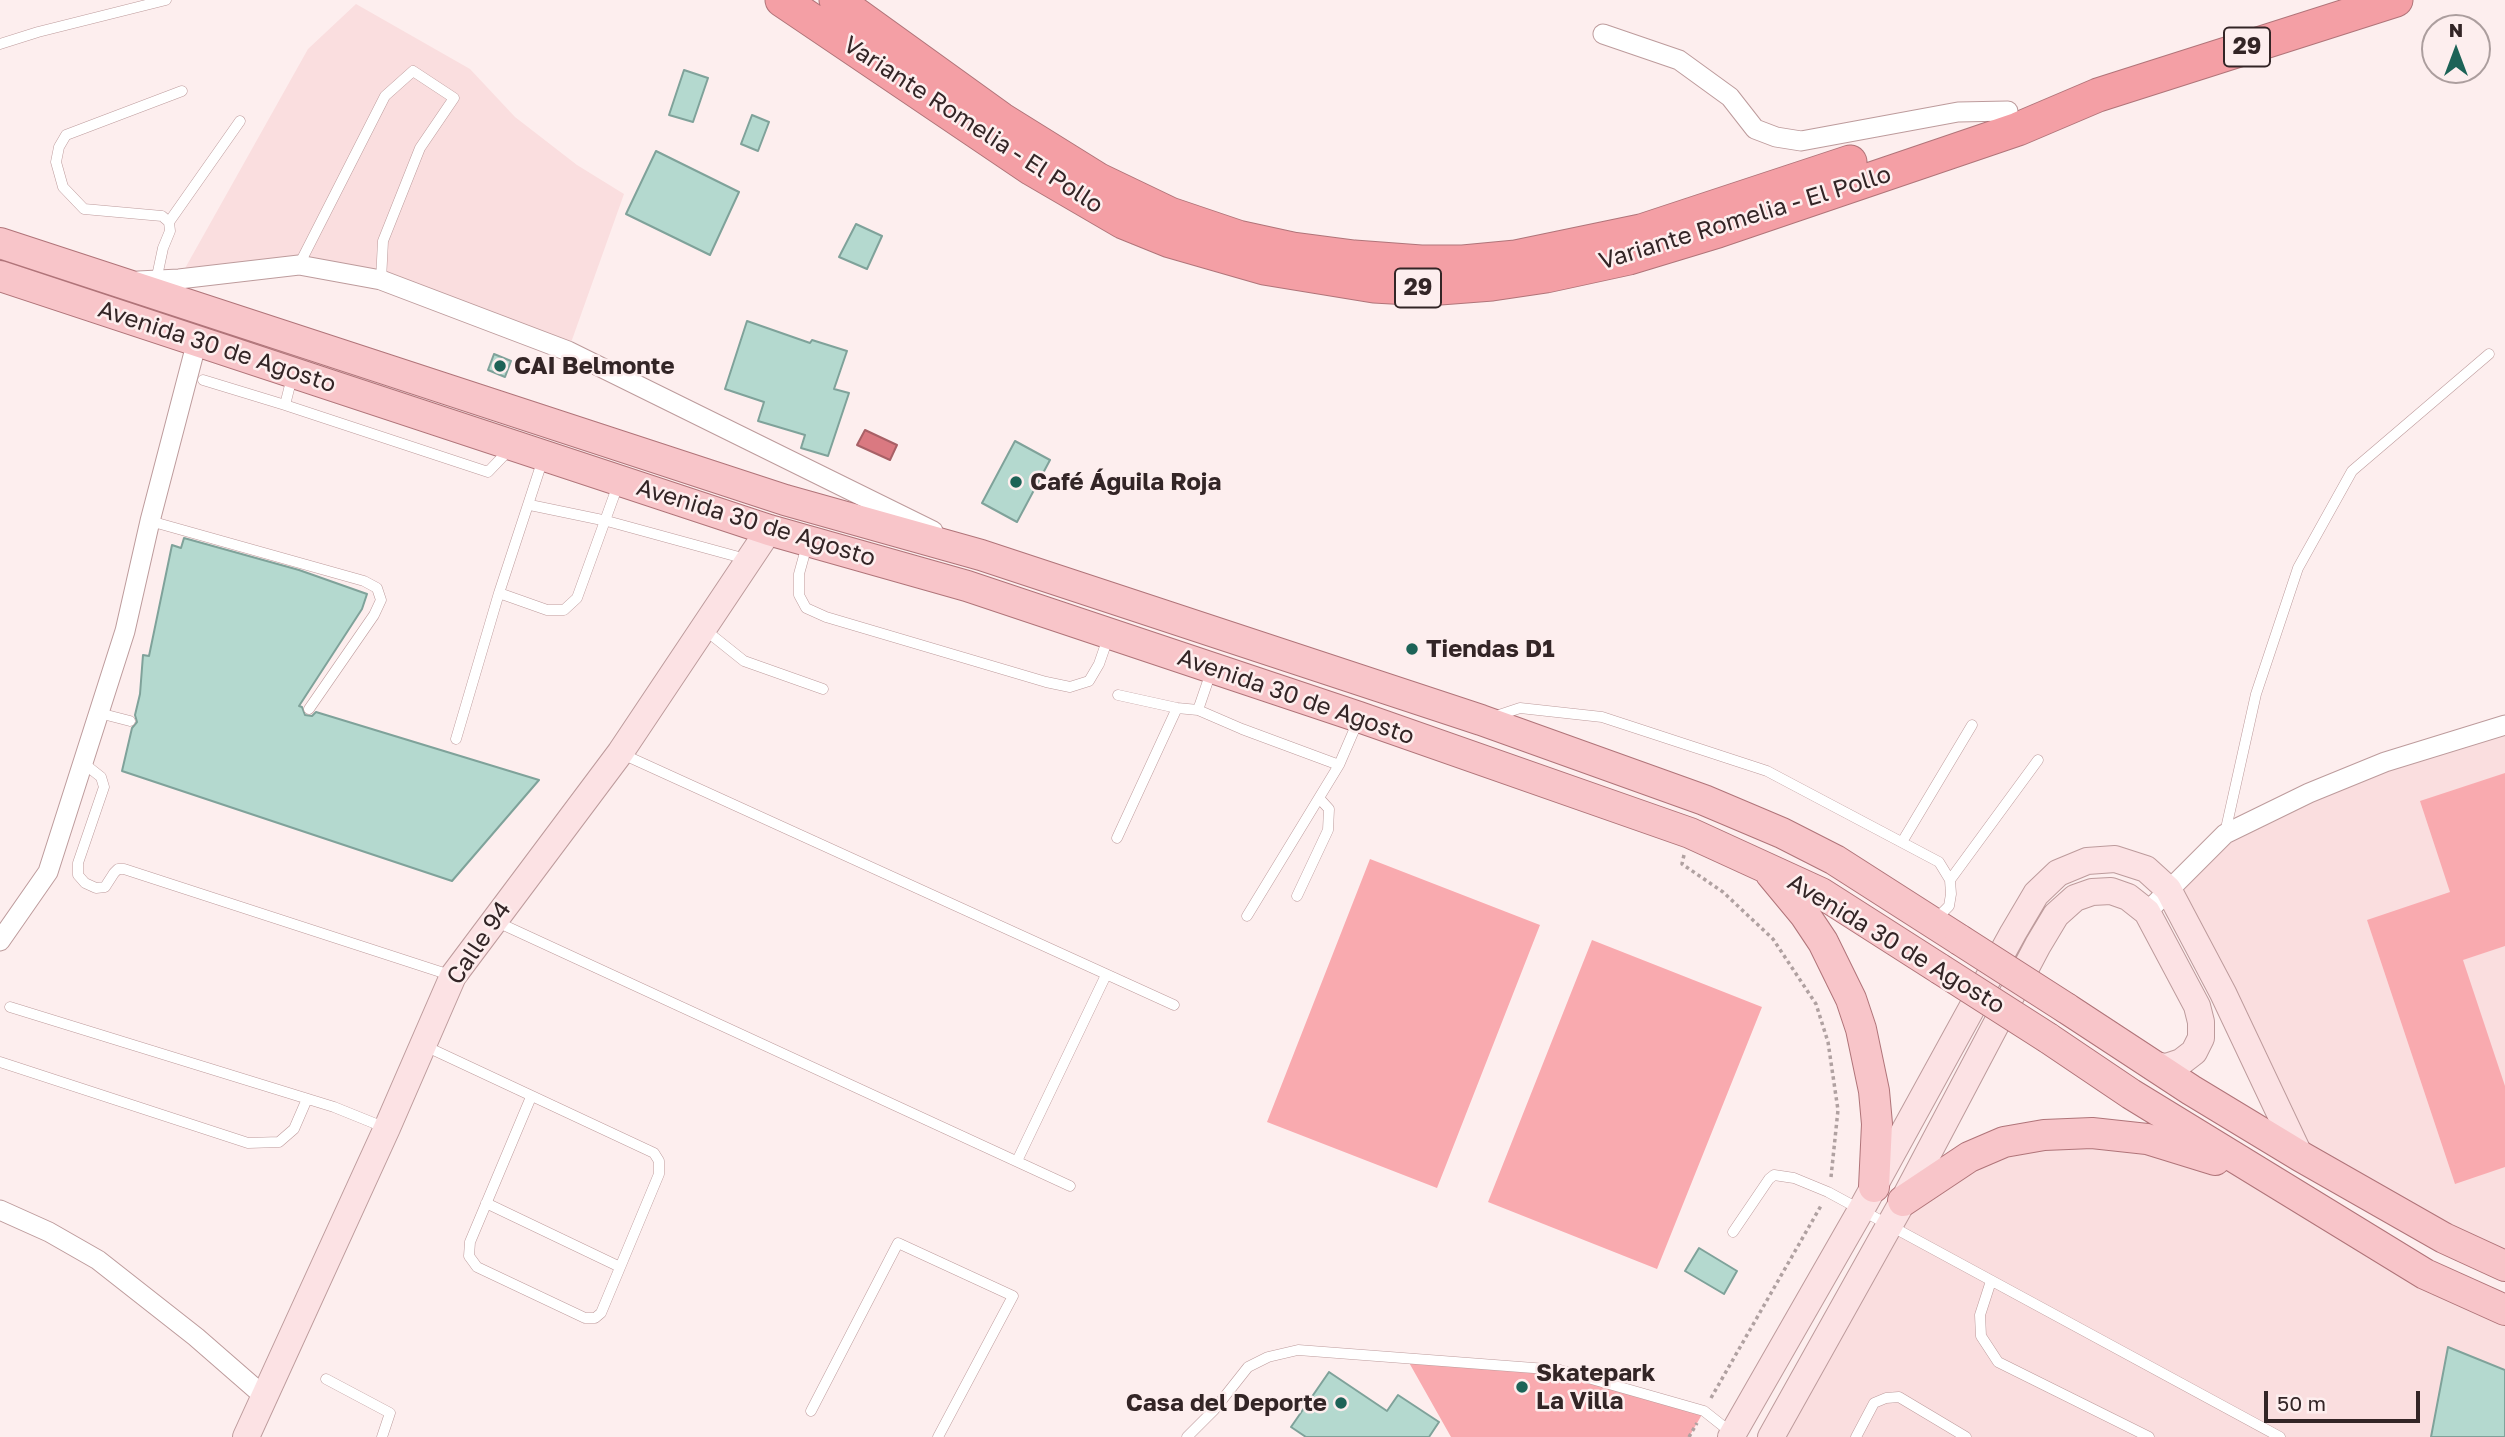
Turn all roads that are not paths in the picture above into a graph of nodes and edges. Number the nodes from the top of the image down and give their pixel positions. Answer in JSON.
{"nodes":[{"id":1,"x":166,"y":0,"type":"edge"},
{"id":2,"x":782,"y":0,"type":"edge"},
{"id":3,"x":836,"y":0,"type":"edge"},
{"id":4,"x":2396,"y":0,"type":"edge"},
{"id":5,"x":1603,"y":34,"type":"dead end"},
{"id":6,"x":0,"y":44,"type":"edge"},
{"id":7,"x":182,"y":91,"type":"dead end"},
{"id":8,"x":2098,"y":95,"type":"junction"},
{"id":9,"x":2008,"y":111,"type":"junction"},
{"id":10,"x":240,"y":121,"type":"dead end"},
{"id":11,"x":169,"y":222,"type":"junction"},
{"id":12,"x":0,"y":243,"type":"edge"},
{"id":13,"x":299,"y":265,"type":"junction"},
{"id":14,"x":0,"y":276,"type":"edge"},
{"id":15,"x":381,"y":280,"type":"junction"},
{"id":16,"x":116,"y":281,"type":"junction"},
{"id":17,"x":156,"y":281,"type":"junction"},
{"id":18,"x":197,"y":341,"type":"junction"},
{"id":19,"x":2489,"y":354,"type":"dead end"},
{"id":20,"x":293,"y":373,"type":"junction"},
{"id":21,"x":202,"y":380,"type":"dead end"},
{"id":22,"x":285,"y":405,"type":"junction"},
{"id":23,"x":513,"y":446,"type":"junction"},
{"id":24,"x":544,"y":456,"type":"junction"},
{"id":25,"x":619,"y":481,"type":"junction"},
{"id":26,"x":530,"y":505,"type":"junction"},
{"id":27,"x":150,"y":521,"type":"junction"},
{"id":28,"x":607,"y":522,"type":"junction"},
{"id":29,"x":769,"y":530,"type":"junction"},
{"id":30,"x":808,"y":541,"type":"junction"},
{"id":31,"x":981,"y":555,"type":"junction"},
{"id":32,"x":749,"y":560,"type":"junction"},
{"id":33,"x":499,"y":593,"type":"junction"},
{"id":34,"x":704,"y":629,"type":"junction"},
{"id":35,"x":1110,"y":634,"type":"junction"},
{"id":36,"x":1212,"y":668,"type":"junction"},
{"id":37,"x":823,"y":689,"type":"dead end"},
{"id":38,"x":1118,"y":695,"type":"dead end"},
{"id":39,"x":1177,"y":708,"type":"junction"},
{"id":40,"x":309,"y":709,"type":"dead end"},
{"id":41,"x":1198,"y":710,"type":"junction"},
{"id":42,"x":99,"y":713,"type":"junction"},
{"id":43,"x":1359,"y":717,"type":"junction"},
{"id":44,"x":1481,"y":720,"type":"junction"},
{"id":45,"x":130,"y":721,"type":"dead end"},
{"id":46,"x":1972,"y":725,"type":"dead end"},
{"id":47,"x":2505,"y":725,"type":"edge"},
{"id":48,"x":456,"y":739,"type":"dead end"},
{"id":49,"x":620,"y":753,"type":"junction"},
{"id":50,"x":2038,"y":760,"type":"dead end"},
{"id":51,"x":82,"y":762,"type":"junction"},
{"id":52,"x":1339,"y":765,"type":"junction"},
{"id":53,"x":1320,"y":798,"type":"junction"},
{"id":54,"x":2225,"y":834,"type":"junction"},
{"id":55,"x":1117,"y":838,"type":"dead end"},
{"id":56,"x":1902,"y":842,"type":"junction"},
{"id":57,"x":1764,"y":866,"type":"junction"},
{"id":58,"x":1950,"y":880,"type":"junction"},
{"id":59,"x":2168,"y":889,"type":"junction"},
{"id":60,"x":1297,"y":896,"type":"dead end"},
{"id":61,"x":2147,"y":912,"type":"junction"},
{"id":62,"x":1247,"y":916,"type":"dead end"},
{"id":63,"x":494,"y":920,"type":"junction"},
{"id":64,"x":1933,"y":922,"type":"junction"},
{"id":65,"x":0,"y":941,"type":"edge"},
{"id":66,"x":1106,"y":975,"type":"junction"},
{"id":67,"x":453,"y":976,"type":"junction"},
{"id":68,"x":1174,"y":1005,"type":"dead end"},
{"id":69,"x":10,"y":1007,"type":"dead end"},
{"id":70,"x":423,"y":1045,"type":"junction"},
{"id":71,"x":0,"y":1062,"type":"edge"},
{"id":72,"x":2150,"y":1063,"type":"junction"},
{"id":73,"x":531,"y":1097,"type":"junction"},
{"id":74,"x":307,"y":1099,"type":"junction"},
{"id":75,"x":387,"y":1128,"type":"junction"},
{"id":76,"x":2301,"y":1156,"type":"junction"},
{"id":77,"x":1017,"y":1161,"type":"junction"},
{"id":78,"x":1070,"y":1186,"type":"dead end"},
{"id":79,"x":2285,"y":1189,"type":"junction"},
{"id":80,"x":1867,"y":1199,"type":"junction"},
{"id":81,"x":486,"y":1203,"type":"junction"},
{"id":82,"x":0,"y":1210,"type":"edge"},
{"id":83,"x":1896,"y":1213,"type":"junction"},
{"id":84,"x":1733,"y":1232,"type":"dead end"},
{"id":85,"x":2505,"y":1266,"type":"edge"},
{"id":86,"x":620,"y":1267,"type":"junction"},
{"id":87,"x":1991,"y":1281,"type":"junction"},
{"id":88,"x":2505,"y":1310,"type":"edge"},
{"id":89,"x":326,"y":1379,"type":"dead end"},
{"id":90,"x":265,"y":1398,"type":"junction"},
{"id":91,"x":811,"y":1411,"type":"dead end"},
{"id":92,"x":1733,"y":1436,"type":"edge"},
{"id":93,"x":2275,"y":1436,"type":"edge"},
{"id":94,"x":246,"y":1437,"type":"edge"},
{"id":95,"x":382,"y":1437,"type":"edge"},
{"id":96,"x":938,"y":1437,"type":"edge"},
{"id":97,"x":1187,"y":1437,"type":"edge"},
{"id":98,"x":1771,"y":1437,"type":"edge"},
{"id":99,"x":1856,"y":1437,"type":"edge"},
{"id":100,"x":1966,"y":1437,"type":"edge"},
{"id":101,"x":2149,"y":1437,"type":"edge"}],
"edges":[{"from":1,"to":6,"type":"lane"},
{"from":2,"to":8,"type":"highway","name":"Variante Romelia - El Pollo","number":"29"},
{"from":3,"to":9,"type":"highway","name":"Variante Romelia - El Pollo","number":"29"},
{"from":4,"to":8,"type":"highway","name":"Variante Romelia - El Pollo","number":"29"},
{"from":5,"to":9,"type":"street"},
{"from":7,"to":11,"type":"lane"},
{"from":8,"to":9,"type":"highway","name":"Variante Romelia - El Pollo","number":"29"},
{"from":10,"to":11,"type":"lane"},
{"from":11,"to":17,"type":"lane"},
{"from":12,"to":16,"type":"main road","name":"Avenida 30 de Agosto"},
{"from":13,"to":15,"type":"street"},
{"from":13,"to":15,"type":"lane"},
{"from":13,"to":17,"type":"street"},
{"from":14,"to":18,"type":"main road","name":"Avenida 30 de Agosto"},
{"from":15,"to":31,"type":"street"},
{"from":16,"to":17,"type":"street"},
{"from":16,"to":31,"type":"main road","name":"Avenida 30 de Agosto"},
{"from":18,"to":20,"type":"main road","name":"Avenida 30 de Agosto"},
{"from":18,"to":27,"type":"street"},
{"from":19,"to":54,"type":"lane"},
{"from":20,"to":22,"type":"lane"},
{"from":20,"to":23,"type":"main road","name":"Avenida 30 de Agosto"},
{"from":21,"to":22,"type":"lane"},
{"from":22,"to":23,"type":"lane"},
{"from":23,"to":24,"type":"main road","name":"Avenida 30 de Agosto"},
{"from":24,"to":25,"type":"main road","name":"Avenida 30 de Agosto"},
{"from":24,"to":26,"type":"lane"},
{"from":25,"to":28,"type":"lane"},
{"from":25,"to":29,"type":"main road","name":"Avenida 30 de Agosto"},
{"from":26,"to":28,"type":"lane"},
{"from":26,"to":33,"type":"lane"},
{"from":27,"to":40,"type":"lane"},
{"from":27,"to":42,"type":"street"},
{"from":28,"to":32,"type":"lane"},
{"from":28,"to":33,"type":"lane"},
{"from":29,"to":30,"type":"main road","name":"Avenida 30 de Agosto"},
{"from":29,"to":32,"type":"street","name":"Calle 94"},
{"from":30,"to":35,"type":"main road","name":"Avenida 30 de Agosto"},
{"from":30,"to":35,"type":"lane"},
{"from":31,"to":44,"type":"main road","name":"Avenida 30 de Agosto"},
{"from":32,"to":34,"type":"street","name":"Calle 94"},
{"from":33,"to":48,"type":"lane"},
{"from":34,"to":37,"type":"lane"},
{"from":34,"to":49,"type":"street","name":"Calle 94"},
{"from":35,"to":36,"type":"main road","name":"Avenida 30 de Agosto"},
{"from":36,"to":41,"type":"lane"},
{"from":36,"to":43,"type":"main road","name":"Avenida 30 de Agosto"},
{"from":38,"to":39,"type":"lane"},
{"from":39,"to":41,"type":"lane"},
{"from":39,"to":55,"type":"lane"},
{"from":41,"to":52,"type":"lane"},
{"from":42,"to":45,"type":"lane"},
{"from":42,"to":51,"type":"street"},
{"from":43,"to":52,"type":"lane"},
{"from":43,"to":57,"type":"main road","name":"Avenida 30 de Agosto"},
{"from":44,"to":56,"type":"lane"},
{"from":44,"to":64,"type":"main road","name":"Avenida 30 de Agosto"},
{"from":46,"to":56,"type":"lane"},
{"from":47,"to":54,"type":"street"},
{"from":49,"to":63,"type":"street","name":"Calle 94"},
{"from":49,"to":66,"type":"lane"},
{"from":50,"to":58,"type":"lane"},
{"from":51,"to":65,"type":"street"},
{"from":51,"to":67,"type":"lane"},
{"from":52,"to":53,"type":"lane"},
{"from":53,"to":60,"type":"lane"},
{"from":53,"to":62,"type":"lane"},
{"from":54,"to":59,"type":"street"},
{"from":56,"to":58,"type":"lane"},
{"from":57,"to":79,"type":"main road","name":"Avenida 30 de Agosto","bridge":true},
{"from":57,"to":80,"type":"main road"},
{"from":58,"to":64,"type":"lane"},
{"from":59,"to":61,"type":"street"},
{"from":59,"to":76,"type":"street"},
{"from":59,"to":80,"type":"street"},
{"from":61,"to":72,"type":"street"},
{"from":61,"to":83,"type":"street"},
{"from":63,"to":67,"type":"street","name":"Calle 94"},
{"from":63,"to":77,"type":"lane"},
{"from":64,"to":72,"type":"main road","name":"Avenida 30 de Agosto","bridge":true},
{"from":66,"to":68,"type":"lane"},
{"from":66,"to":77,"type":"lane"},
{"from":67,"to":70,"type":"street","name":"Calle 94"},
{"from":69,"to":74,"type":"lane"},
{"from":70,"to":73,"type":"lane"},
{"from":70,"to":75,"type":"street","name":"Calle 94"},
{"from":71,"to":74,"type":"lane"},
{"from":72,"to":76,"type":"main road","name":"Avenida 30 de Agosto"},
{"from":73,"to":81,"type":"lane"},
{"from":73,"to":86,"type":"lane"},
{"from":74,"to":75,"type":"lane"},
{"from":75,"to":90,"type":"street","name":"Calle 94"},
{"from":76,"to":85,"type":"main road","name":"Avenida 30 de Agosto"},
{"from":77,"to":78,"type":"lane"},
{"from":79,"to":83,"type":"main road"},
{"from":79,"to":88,"type":"main road","name":"Avenida 30 de Agosto"},
{"from":80,"to":83,"type":"lane"},
{"from":80,"to":84,"type":"lane"},
{"from":80,"to":92,"type":"street"},
{"from":81,"to":86,"type":"lane"},
{"from":81,"to":86,"type":"lane"},
{"from":82,"to":90,"type":"street"},
{"from":83,"to":87,"type":"lane"},
{"from":83,"to":98,"type":"street"},
{"from":87,"to":93,"type":"lane"},
{"from":87,"to":101,"type":"lane"},
{"from":89,"to":95,"type":"lane"},
{"from":90,"to":94,"type":"street","name":"Calle 94"},
{"from":91,"to":96,"type":"lane"},
{"from":92,"to":97,"type":"lane"},
{"from":99,"to":100,"type":"lane"}]}
